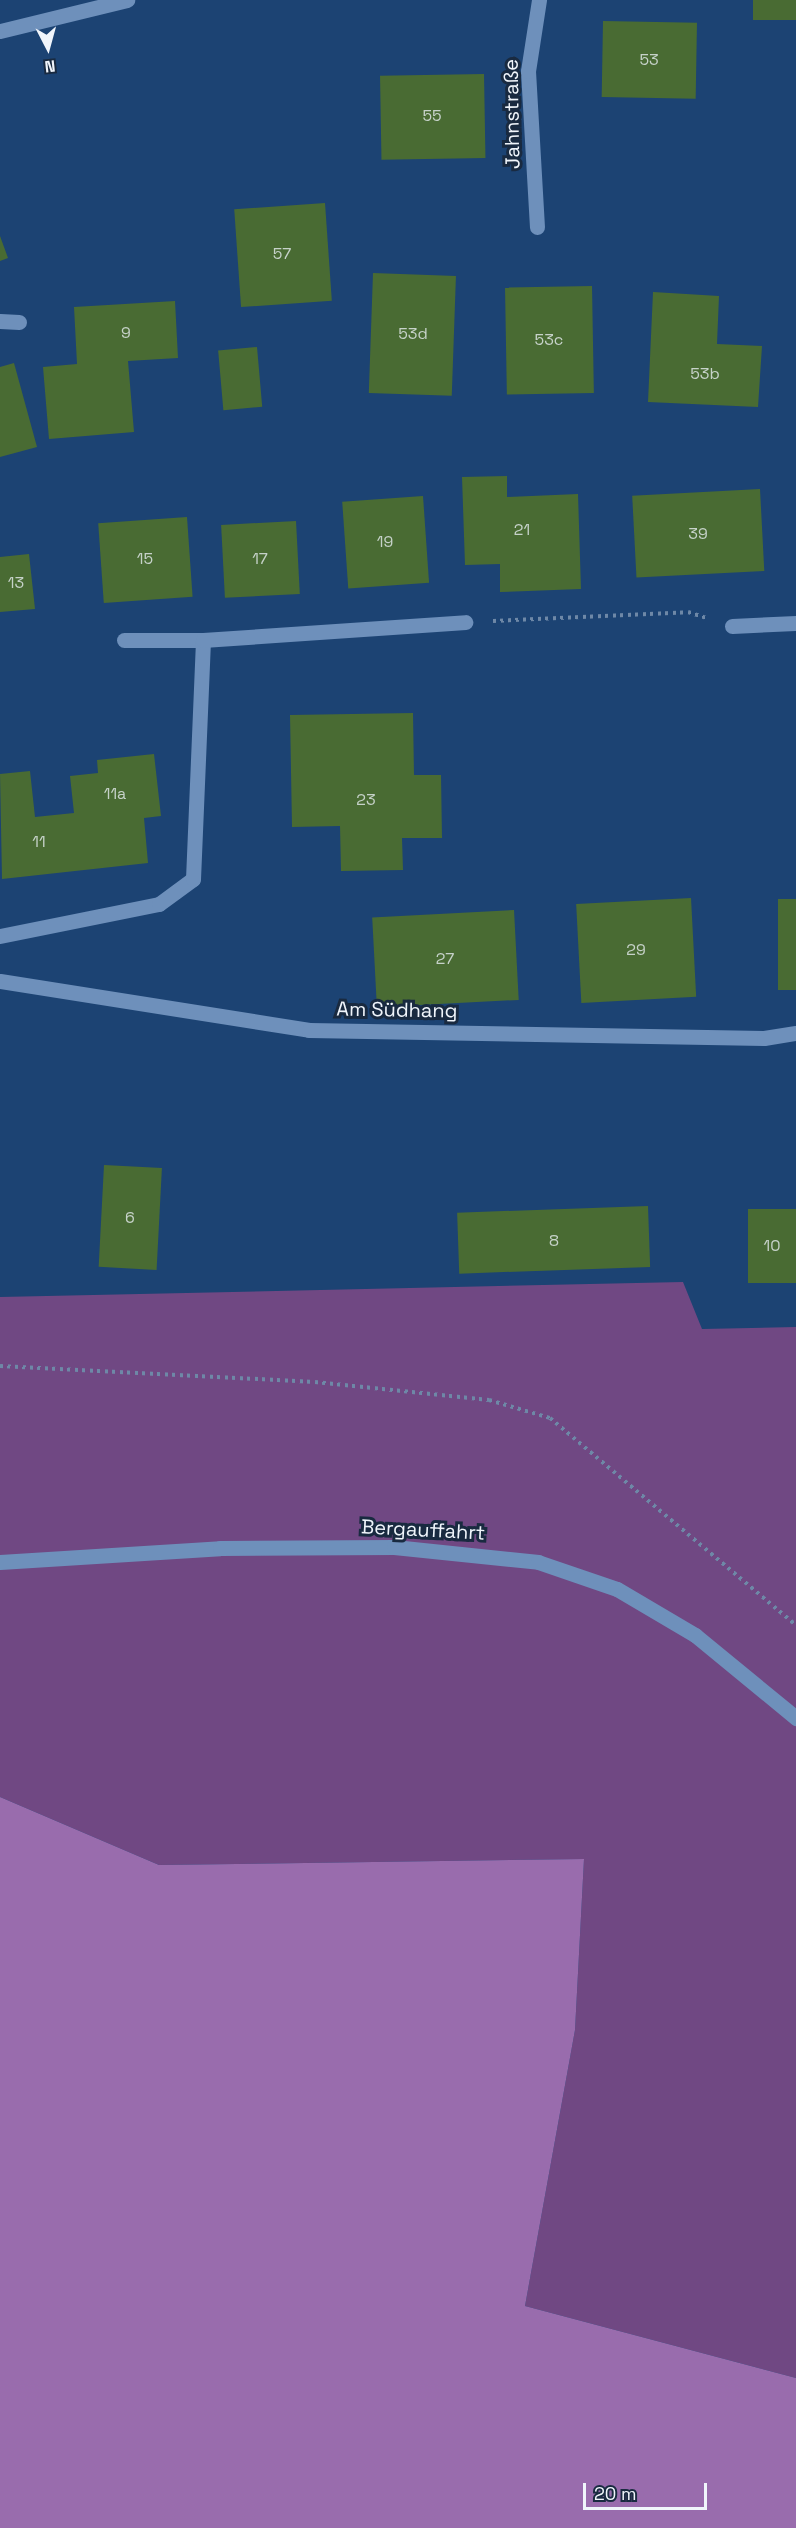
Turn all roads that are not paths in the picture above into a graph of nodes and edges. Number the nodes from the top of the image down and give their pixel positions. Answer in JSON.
{"nodes":[{"id":1,"x":127,"y":0,"type":"edge"},
{"id":2,"x":539,"y":0,"type":"edge"},
{"id":3,"x":0,"y":31,"type":"edge"},
{"id":4,"x":537,"y":227,"type":"dead end"},
{"id":5,"x":0,"y":321,"type":"edge"},
{"id":6,"x":19,"y":322,"type":"dead end"},
{"id":7,"x":465,"y":622,"type":"road end"},
{"id":8,"x":796,"y":623,"type":"edge"},
{"id":9,"x":732,"y":626,"type":"road end"},
{"id":10,"x":124,"y":639,"type":"dead end"},
{"id":11,"x":203,"y":640,"type":"junction"},
{"id":12,"x":0,"y":936,"type":"edge"},
{"id":13,"x":0,"y":981,"type":"edge"},
{"id":14,"x":796,"y":1033,"type":"edge"},
{"id":15,"x":0,"y":1562,"type":"edge"},
{"id":16,"x":796,"y":1718,"type":"edge"}],
"edges":[{"from":1,"to":3,"type":"street"},
{"from":2,"to":4,"type":"street","name":"Jahnstraße"},
{"from":5,"to":6,"type":"street"},
{"from":7,"to":11,"type":"street"},
{"from":8,"to":9,"type":"street"},
{"from":10,"to":11,"type":"street"},
{"from":11,"to":12,"type":"street"},
{"from":13,"to":14,"type":"street","name":"Am Südhang"},
{"from":15,"to":16,"type":"street","name":"Bergauffahrt"}]}
